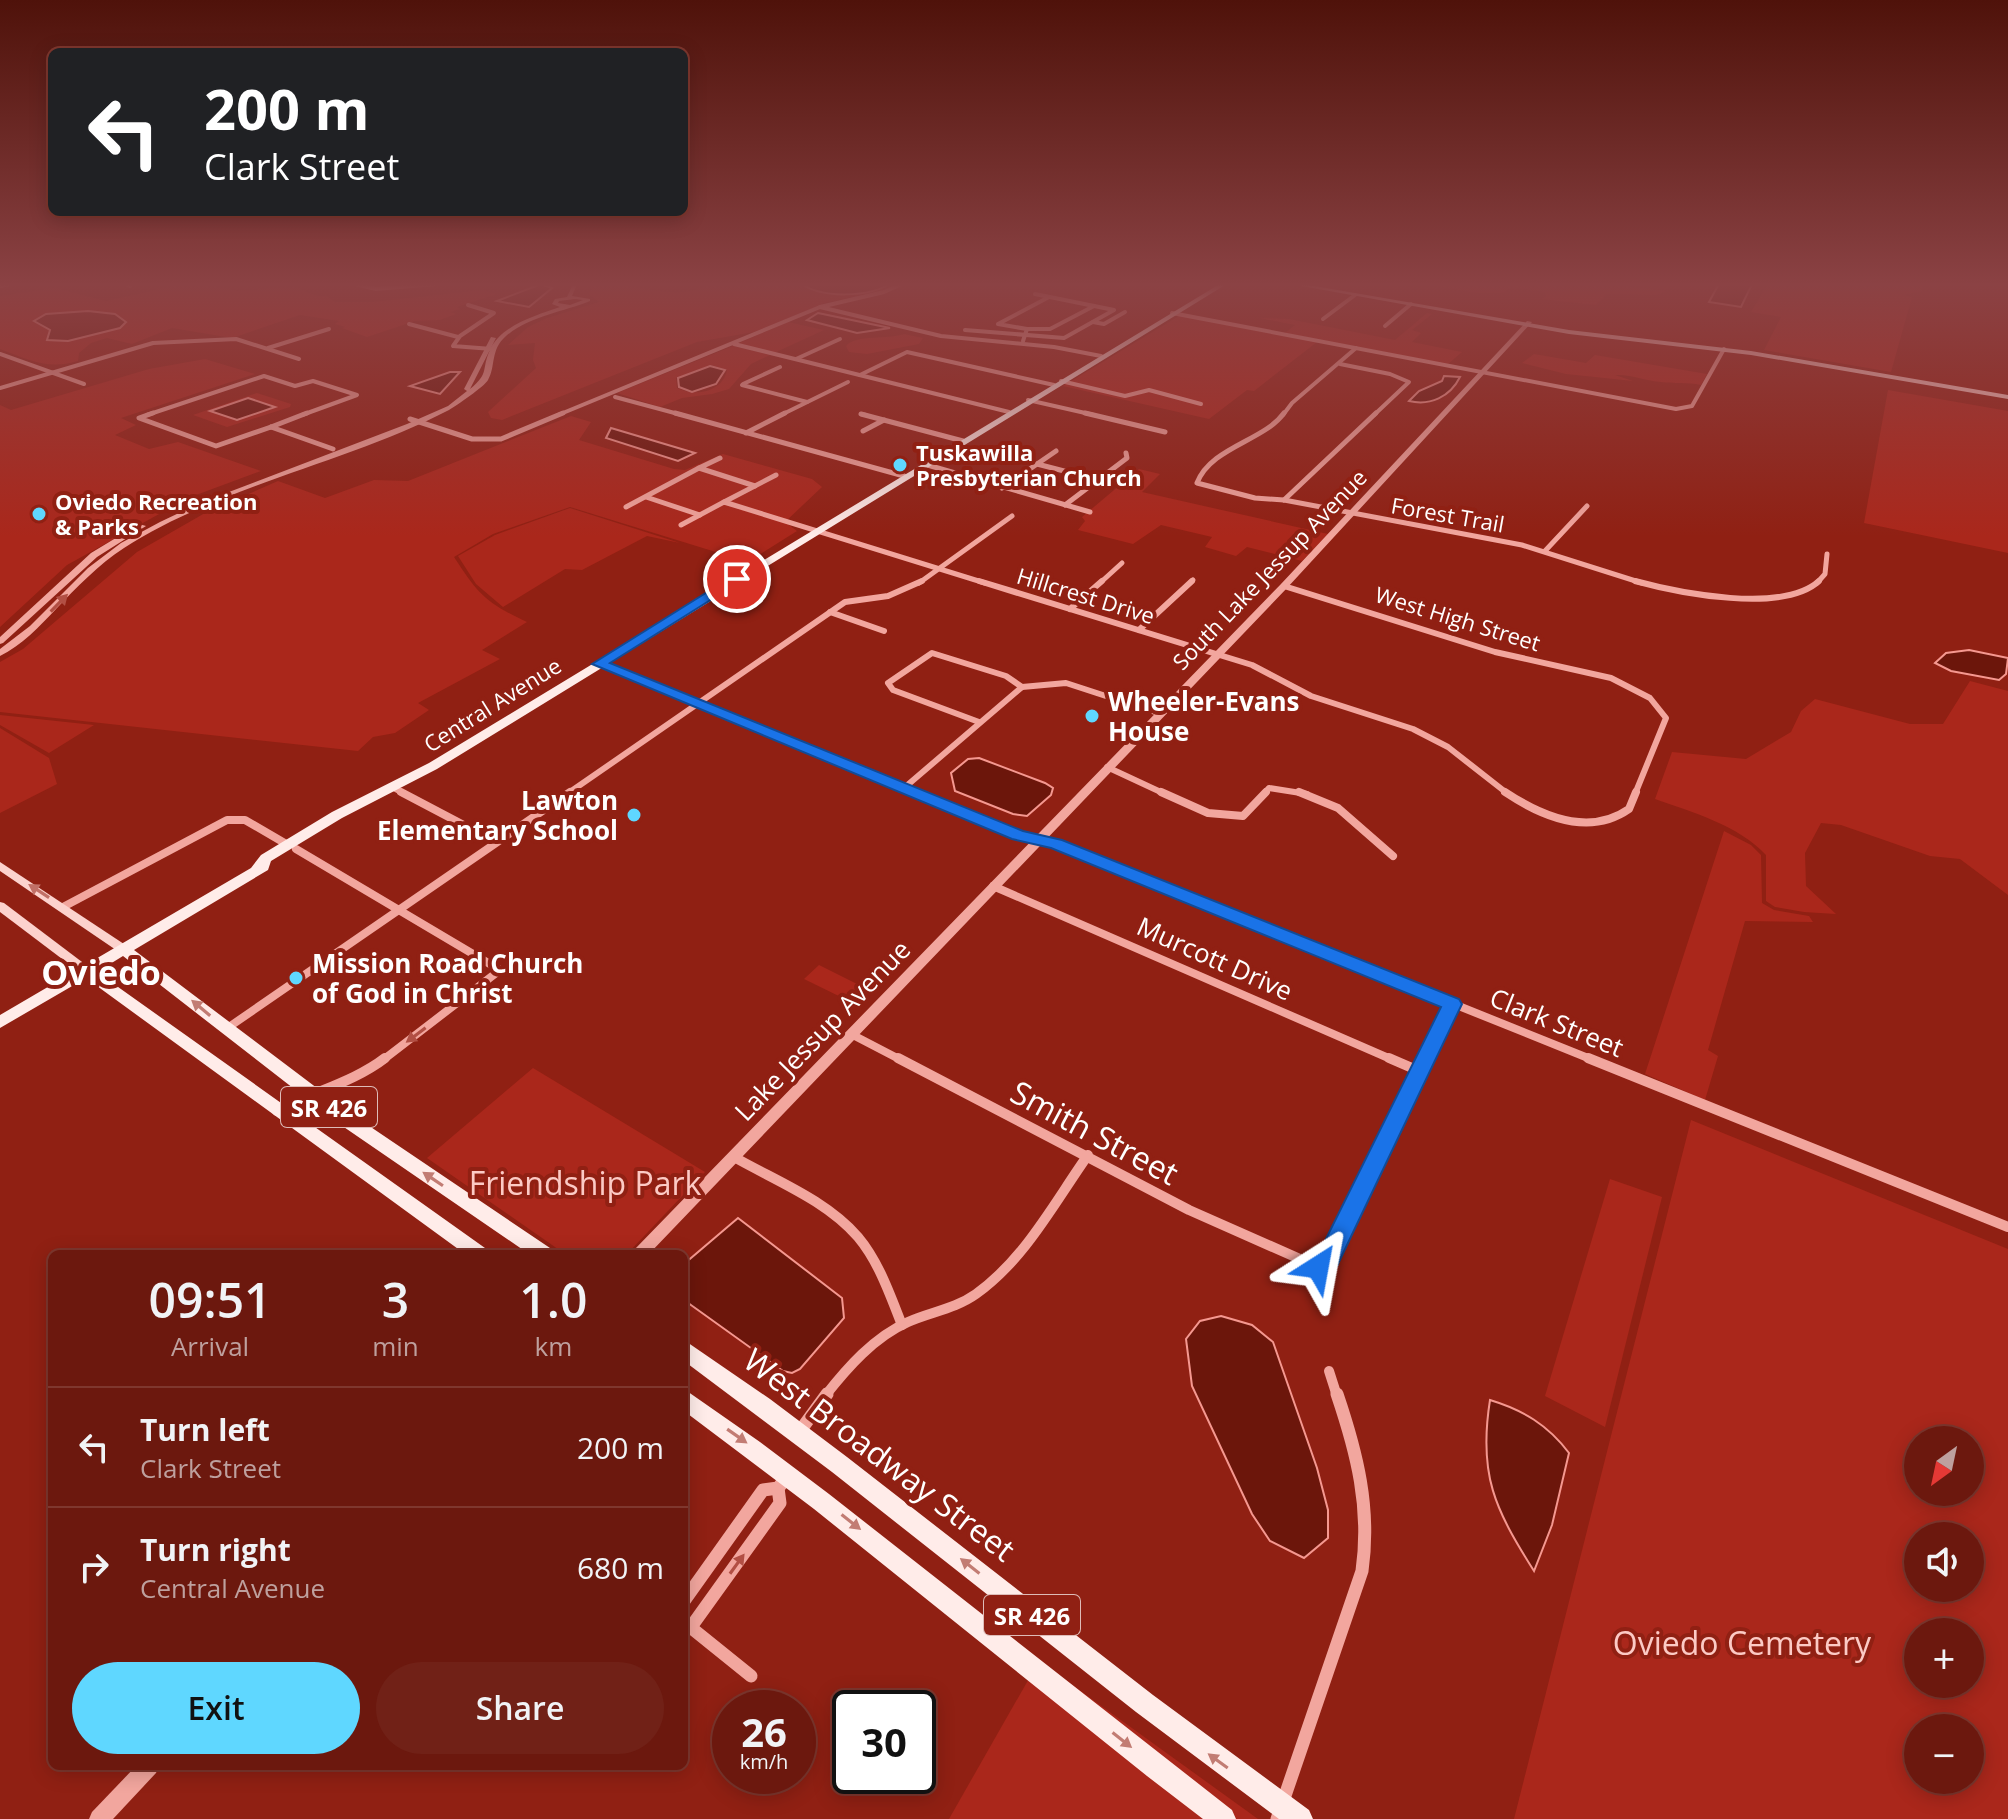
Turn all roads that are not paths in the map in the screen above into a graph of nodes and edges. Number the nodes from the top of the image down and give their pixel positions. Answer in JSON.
{"nodes":[{"id":1,"x":37,"y":367,"type":"edge"},
{"id":2,"x":69,"y":367,"type":"edge"},
{"id":3,"x":489,"y":367,"type":"edge"},
{"id":4,"x":677,"y":367,"type":"edge"},
{"id":5,"x":780,"y":367,"type":"dead end"},
{"id":6,"x":825,"y":367,"type":"edge"},
{"id":7,"x":877,"y":367,"type":"edge"},
{"id":8,"x":980,"y":367,"type":"edge"},
{"id":9,"x":1084,"y":367,"type":"edge"},
{"id":10,"x":1336,"y":367,"type":"edge"},
{"id":11,"x":1354,"y":367,"type":"edge"},
{"id":12,"x":1455,"y":367,"type":"edge"},
{"id":13,"x":1487,"y":367,"type":"edge"},
{"id":14,"x":1714,"y":367,"type":"edge"},
{"id":15,"x":1830,"y":367,"type":"edge"},
{"id":16,"x":51,"y":372,"type":"junction"},
{"id":17,"x":1482,"y":372,"type":"junction"},
{"id":18,"x":860,"y":375,"type":"junction"},
{"id":19,"x":848,"y":382,"type":"dead end"},
{"id":20,"x":1058,"y":383,"type":"junction"},
{"id":21,"x":84,"y":384,"type":"dead end"},
{"id":22,"x":0,"y":388,"type":"edge"},
{"id":23,"x":615,"y":397,"type":"dead end"},
{"id":24,"x":2008,"y":397,"type":"edge"},
{"id":25,"x":1028,"y":400,"type":"junction"},
{"id":26,"x":808,"y":402,"type":"junction"},
{"id":27,"x":1201,"y":404,"type":"dead end"},
{"id":28,"x":1009,"y":412,"type":"junction"},
{"id":29,"x":861,"y":414,"type":"dead end"},
{"id":30,"x":413,"y":420,"type":"junction"},
{"id":31,"x":884,"y":420,"type":"junction"},
{"id":32,"x":271,"y":427,"type":"junction"},
{"id":33,"x":863,"y":431,"type":"dead end"},
{"id":34,"x":1165,"y":432,"type":"dead end"},
{"id":35,"x":745,"y":434,"type":"junction"},
{"id":36,"x":963,"y":441,"type":"junction"},
{"id":37,"x":357,"y":445,"type":"junction"},
{"id":38,"x":333,"y":449,"type":"junction"},
{"id":39,"x":1056,"y":451,"type":"dead end"},
{"id":40,"x":1126,"y":453,"type":"dead end"},
{"id":41,"x":720,"y":458,"type":"dead end"},
{"id":42,"x":926,"y":463,"type":"junction"},
{"id":43,"x":1037,"y":464,"type":"junction"},
{"id":44,"x":699,"y":468,"type":"junction"},
{"id":45,"x":776,"y":475,"type":"dead end"},
{"id":46,"x":904,"y":476,"type":"junction"},
{"id":47,"x":1099,"y":480,"type":"junction"},
{"id":48,"x":755,"y":486,"type":"junction"},
{"id":49,"x":1002,"y":488,"type":"junction"},
{"id":50,"x":646,"y":497,"type":"junction"},
{"id":51,"x":1284,"y":500,"type":"junction"},
{"id":52,"x":724,"y":502,"type":"junction"},
{"id":53,"x":1065,"y":505,"type":"junction"},
{"id":54,"x":1587,"y":506,"type":"dead end"},
{"id":55,"x":626,"y":507,"type":"dead end"},
{"id":56,"x":1090,"y":512,"type":"dead end"},
{"id":57,"x":1351,"y":514,"type":"junction"},
{"id":58,"x":700,"y":515,"type":"junction"},
{"id":59,"x":1012,"y":516,"type":"dead end"},
{"id":60,"x":681,"y":525,"type":"dead end"},
{"id":61,"x":816,"y":530,"type":"junction"},
{"id":62,"x":1545,"y":551,"type":"junction"},
{"id":63,"x":1827,"y":554,"type":"dead end"},
{"id":64,"x":1122,"y":563,"type":"dead end"},
{"id":65,"x":939,"y":569,"type":"junction"},
{"id":66,"x":1193,"y":580,"type":"dead end"},
{"id":67,"x":1284,"y":586,"type":"junction"},
{"id":68,"x":1070,"y":609,"type":"junction"},
{"id":69,"x":830,"y":612,"type":"junction"},
{"id":70,"x":1139,"y":630,"type":"junction"},
{"id":71,"x":884,"y":631,"type":"dead end"},
{"id":72,"x":0,"y":641,"type":"edge"},
{"id":73,"x":0,"y":653,"type":"edge"},
{"id":74,"x":1216,"y":654,"type":"junction"},
{"id":75,"x":599,"y":664,"type":"junction"},
{"id":76,"x":1022,"y":687,"type":"junction"},
{"id":77,"x":697,"y":704,"type":"junction"},
{"id":78,"x":1158,"y":713,"type":"junction"},
{"id":79,"x":979,"y":722,"type":"junction"},
{"id":80,"x":1654,"y":753,"type":"joint"},
{"id":81,"x":1107,"y":767,"type":"junction"},
{"id":82,"x":394,"y":788,"type":"junction"},
{"id":83,"x":904,"y":788,"type":"junction"},
{"id":84,"x":1038,"y":839,"type":"junction"},
{"id":85,"x":496,"y":842,"type":"junction"},
{"id":86,"x":292,"y":847,"type":"junction"},
{"id":87,"x":1393,"y":856,"type":"dead end"},
{"id":88,"x":0,"y":866,"type":"edge"},
{"id":89,"x":993,"y":886,"type":"junction"},
{"id":90,"x":0,"y":906,"type":"edge"},
{"id":91,"x":63,"y":907,"type":"junction"},
{"id":92,"x":400,"y":909,"type":"junction"},
{"id":93,"x":123,"y":949,"type":"junction"},
{"id":94,"x":86,"y":971,"type":"junction"},
{"id":95,"x":1452,"y":1004,"type":"junction"},
{"id":96,"x":0,"y":1022,"type":"edge"},
{"id":97,"x":226,"y":1029,"type":"junction"},
{"id":98,"x":851,"y":1034,"type":"junction"},
{"id":99,"x":1419,"y":1071,"type":"junction"},
{"id":100,"x":310,"y":1093,"type":"junction"},
{"id":101,"x":277,"y":1111,"type":"junction"},
{"id":102,"x":1088,"y":1155,"type":"junction"},
{"id":103,"x":734,"y":1157,"type":"junction"},
{"id":104,"x":2008,"y":1227,"type":"edge"},
{"id":105,"x":473,"y":1250,"type":"edge"},
{"id":106,"x":538,"y":1250,"type":"edge"},
{"id":107,"x":644,"y":1250,"type":"edge"},
{"id":108,"x":902,"y":1325,"type":"junction"},
{"id":109,"x":688,"y":1352,"type":"edge"},
{"id":110,"x":1329,"y":1371,"type":"dead end"},
{"id":111,"x":688,"y":1402,"type":"edge"},
{"id":112,"x":800,"y":1431,"type":"junction"},
{"id":113,"x":784,"y":1481,"type":"junction"},
{"id":114,"x":688,"y":1595,"type":"edge"},
{"id":115,"x":688,"y":1624,"type":"edge"},
{"id":116,"x":751,"y":1676,"type":"dead end"},
{"id":117,"x":145,"y":1770,"type":"edge"},
{"id":118,"x":1286,"y":1815,"type":"edge"},
{"id":119,"x":102,"y":1818,"type":"edge"},
{"id":120,"x":1223,"y":1819,"type":"edge"}],
"edges":[{"from":1,"to":16,"type":"street"},
{"from":2,"to":16,"type":"street"},
{"from":3,"to":30,"type":"street"},
{"from":4,"to":30,"type":"street"},
{"from":5,"to":26,"type":"street"},
{"from":6,"to":18,"type":"street"},
{"from":7,"to":18,"type":"street"},
{"from":8,"to":20,"type":"street"},
{"from":9,"to":20,"type":"main road","name":"Central Avenue"},
{"from":10,"to":51,"type":"street","name":"Forest Trail"},
{"from":11,"to":51,"type":"street"},
{"from":12,"to":17,"type":"street"},
{"from":13,"to":17,"type":"street","name":"South Lake Jessup Avenue"},
{"from":14,"to":17,"type":"street"},
{"from":15,"to":24,"type":"main road"},
{"from":16,"to":21,"type":"street"},
{"from":16,"to":22,"type":"street"},
{"from":17,"to":57,"type":"street","name":"South Lake Jessup Avenue"},
{"from":18,"to":28,"type":"street"},
{"from":19,"to":26,"type":"street"},
{"from":20,"to":25,"type":"main road","name":"Central Avenue"},
{"from":20,"to":27,"type":"street"},
{"from":23,"to":35,"type":"street"},
{"from":25,"to":28,"type":"main road","name":"Central Avenue"},
{"from":25,"to":34,"type":"street"},
{"from":26,"to":35,"type":"street"},
{"from":28,"to":36,"type":"main road","name":"Central Avenue"},
{"from":29,"to":31,"type":"street"},
{"from":30,"to":37,"type":"street"},
{"from":30,"to":38,"type":"street"},
{"from":31,"to":33,"type":"street"},
{"from":31,"to":36,"type":"street"},
{"from":32,"to":32,"type":"street"},
{"from":32,"to":38,"type":"street"},
{"from":35,"to":46,"type":"street"},
{"from":36,"to":42,"type":"main road","name":"Central Avenue"},
{"from":37,"to":38,"type":"street"},
{"from":73,"to":37,"type":"street","one_way":true},
{"from":38,"to":72,"type":"street"},
{"from":39,"to":43,"type":"street"},
{"from":40,"to":47,"type":"street"},
{"from":41,"to":44,"type":"street"},
{"from":42,"to":46,"type":"main road","name":"Central Avenue"},
{"from":42,"to":49,"type":"street"},
{"from":43,"to":47,"type":"street"},
{"from":43,"to":49,"type":"street"},
{"from":44,"to":48,"type":"street"},
{"from":44,"to":50,"type":"street"},
{"from":45,"to":48,"type":"street"},
{"from":46,"to":61,"type":"main road","name":"Central Avenue"},
{"from":47,"to":53,"type":"street"},
{"from":48,"to":52,"type":"street"},
{"from":49,"to":53,"type":"street"},
{"from":50,"to":55,"type":"street"},
{"from":50,"to":58,"type":"street"},
{"from":51,"to":57,"type":"street","name":"Forest Trail"},
{"from":52,"to":58,"type":"street"},
{"from":52,"to":61,"type":"street","name":"Hillcrest Drive"},
{"from":53,"to":56,"type":"street"},
{"from":54,"to":62,"type":"street"},
{"from":57,"to":62,"type":"street","name":"Forest Trail"},
{"from":57,"to":67,"type":"street","name":"South Lake Jessup Avenue"},
{"from":58,"to":60,"type":"street"},
{"from":59,"to":65,"type":"street"},
{"from":61,"to":65,"type":"street","name":"Hillcrest Drive"},
{"from":61,"to":75,"type":"main road","name":"Central Avenue"},
{"from":62,"to":63,"type":"street","name":"Forest Trail"},
{"from":64,"to":68,"type":"street"},
{"from":65,"to":68,"type":"street","name":"Hillcrest Drive"},
{"from":65,"to":69,"type":"street"},
{"from":66,"to":70,"type":"street"},
{"from":67,"to":74,"type":"street","name":"South Lake Jessup Avenue"},
{"from":67,"to":80,"type":"street","name":"West High Street"},
{"from":68,"to":70,"type":"street","name":"Hillcrest Drive"},
{"from":69,"to":71,"type":"street"},
{"from":69,"to":77,"type":"street"},
{"from":70,"to":74,"type":"street","name":"Hillcrest Drive"},
{"from":74,"to":78,"type":"street","name":"South Lake Jessup Avenue"},
{"from":74,"to":80,"type":"street","name":"Hillcrest Drive"},
{"from":75,"to":77,"type":"street","name":"Clark Street"},
{"from":75,"to":82,"type":"main road","name":"Central Avenue"},
{"from":76,"to":78,"type":"street"},
{"from":76,"to":79,"type":"street"},
{"from":76,"to":79,"type":"street"},
{"from":77,"to":83,"type":"street","name":"Clark Street"},
{"from":77,"to":85,"type":"street"},
{"from":78,"to":81,"type":"street","name":"South Lake Jessup Avenue"},
{"from":79,"to":83,"type":"street"},
{"from":81,"to":84,"type":"street","name":"South Lake Jessup Avenue"},
{"from":81,"to":87,"type":"street"},
{"from":82,"to":85,"type":"street"},
{"from":82,"to":86,"type":"main road","name":"Central Avenue"},
{"from":83,"to":84,"type":"street","name":"Clark Street"},
{"from":84,"to":89,"type":"street","name":"Lake Jessup Avenue"},
{"from":84,"to":95,"type":"street","name":"Clark Street"},
{"from":85,"to":92,"type":"street"},
{"from":86,"to":91,"type":"street"},
{"from":86,"to":92,"type":"street"},
{"from":86,"to":93,"type":"main road","name":"Central Avenue"},
{"from":91,"to":88,"type":"main road","one_way":true},
{"from":89,"to":98,"type":"street","name":"Lake Jessup Avenue"},
{"from":89,"to":99,"type":"street","name":"Murcott Drive"},
{"from":90,"to":94,"type":"main road"},
{"from":91,"to":93,"type":"main road"},
{"from":92,"to":97,"type":"street"},
{"from":92,"to":100,"type":"street","one_way":true},
{"from":93,"to":94,"type":"main road","name":"Central Avenue"},
{"from":97,"to":93,"type":"main road","number":"SR 426","one_way":true},
{"from":94,"to":96,"type":"main road","name":"Central Avenue"},
{"from":94,"to":101,"type":"main road","number":"SR 426"},
{"from":95,"to":99,"type":"street"},
{"from":95,"to":104,"type":"street","name":"Clark Street"},
{"from":97,"to":100,"type":"main road","number":"SR 426"},
{"from":98,"to":102,"type":"street","name":"Smith Street"},
{"from":98,"to":103,"type":"street","name":"Lake Jessup Avenue"},
{"from":99,"to":102,"type":"street","name":"Smith Street"},
{"from":100,"to":101,"type":"street"},
{"from":106,"to":100,"type":"main road","number":"SR 426","one_way":true},
{"from":101,"to":105,"type":"main road","number":"SR 426"},
{"from":102,"to":108,"type":"street"},
{"from":103,"to":107,"type":"street","name":"Lake Jessup Avenue"},
{"from":103,"to":108,"type":"street"},
{"from":108,"to":112,"type":"street"},
{"from":109,"to":112,"type":"main road","name":"West Broadway Street","number":"SR 426"},
{"from":110,"to":118,"type":"street"},
{"from":111,"to":113,"type":"main road","number":"SR 426","one_way":true},
{"from":118,"to":112,"type":"main road","name":"West Broadway Street","number":"SR 426","one_way":true},
{"from":113,"to":114,"type":"street"},
{"from":115,"to":113,"type":"street","one_way":true},
{"from":113,"to":120,"type":"main road","number":"SR 426","one_way":true},
{"from":115,"to":116,"type":"street"},
{"from":117,"to":119,"type":"street"}]}
